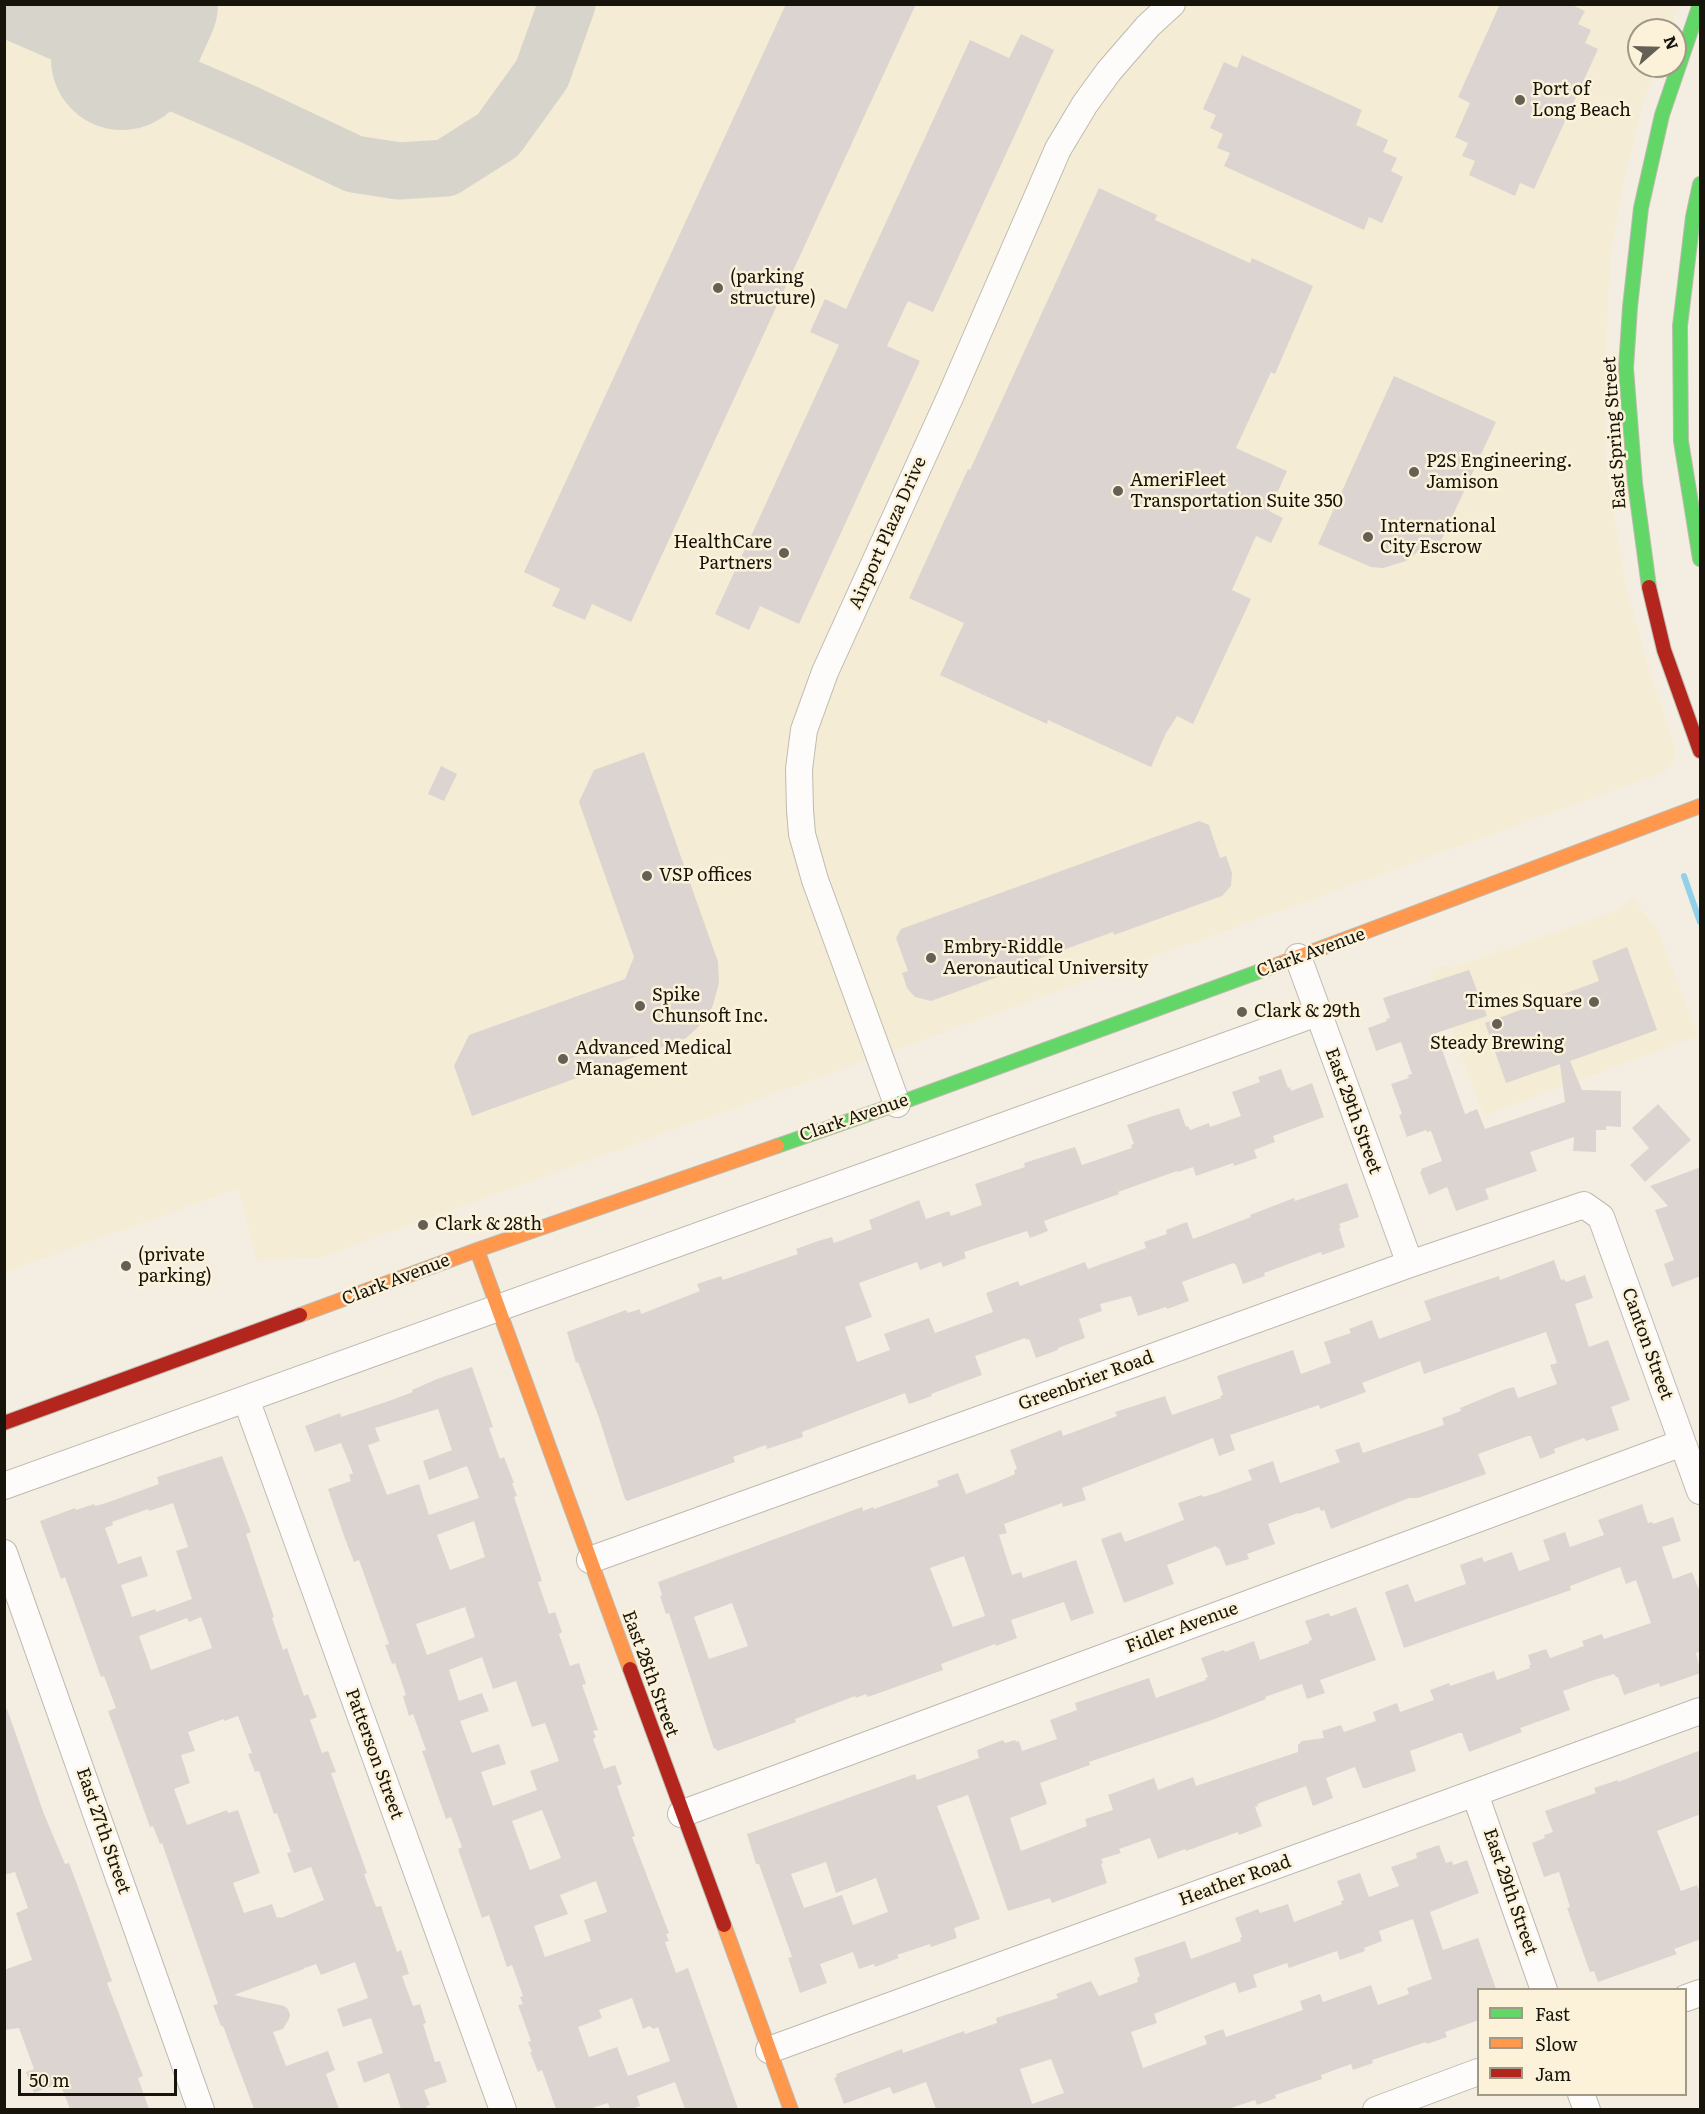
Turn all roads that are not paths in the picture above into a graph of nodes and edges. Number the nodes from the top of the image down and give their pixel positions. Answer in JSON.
{"nodes":[{"id":1,"x":1172,"y":4,"type":"edge"},
{"id":2,"x":1700,"y":4,"type":"edge"},
{"id":3,"x":1701,"y":184,"type":"edge"},
{"id":4,"x":1701,"y":559,"type":"edge"},
{"id":5,"x":1701,"y":751,"type":"edge"},
{"id":6,"x":1700,"y":806,"type":"edge"},
{"id":7,"x":1298,"y":957,"type":"junction"},
{"id":8,"x":1317,"y":1013,"type":"junction"},
{"id":9,"x":897,"y":1104,"type":"junction"},
{"id":10,"x":1584,"y":1205,"type":"joint"},
{"id":11,"x":477,"y":1250,"type":"junction"},
{"id":12,"x":1410,"y":1264,"type":"junction"},
{"id":13,"x":499,"y":1307,"type":"junction"},
{"id":14,"x":246,"y":1399,"type":"junction"},
{"id":15,"x":4,"y":1423,"type":"edge"},
{"id":16,"x":1682,"y":1443,"type":"junction"},
{"id":17,"x":4,"y":1486,"type":"edge"},
{"id":18,"x":1701,"y":1491,"type":"edge"},
{"id":19,"x":4,"y":1553,"type":"edge"},
{"id":20,"x":590,"y":1560,"type":"junction"},
{"id":21,"x":1701,"y":1711,"type":"edge"},
{"id":22,"x":1475,"y":1794,"type":"junction"},
{"id":23,"x":681,"y":1814,"type":"junction"},
{"id":24,"x":1544,"y":1988,"type":"edge"},
{"id":25,"x":770,"y":2050,"type":"junction"},
{"id":26,"x":1477,"y":2073,"type":"edge"},
{"id":27,"x":201,"y":2109,"type":"edge"},
{"id":28,"x":503,"y":2109,"type":"edge"},
{"id":29,"x":791,"y":2109,"type":"edge"},
{"id":30,"x":1376,"y":2109,"type":"edge"}],
"edges":[{"from":1,"to":9,"type":"street","name":"Airport Plaza Drive"},
{"from":2,"to":5,"type":"main road","name":"East Spring Street"},
{"from":3,"to":4,"type":"main road"},
{"from":6,"to":7,"type":"main road","name":"Clark Avenue"},
{"from":7,"to":8,"type":"street","name":"East 29th Street"},
{"from":7,"to":9,"type":"main road","name":"Clark Avenue"},
{"from":8,"to":12,"type":"street","name":"East 29th Street"},
{"from":8,"to":13,"type":"street"},
{"from":9,"to":11,"type":"main road","name":"Clark Avenue"},
{"from":10,"to":12,"type":"street","name":"Greenbrier Road"},
{"from":10,"to":16,"type":"street","name":"Canton Street"},
{"from":11,"to":13,"type":"main road","name":"East 28th Street"},
{"from":11,"to":15,"type":"main road","name":"Clark Avenue"},
{"from":12,"to":20,"type":"street","name":"Greenbrier Road"},
{"from":13,"to":14,"type":"street"},
{"from":13,"to":20,"type":"main road","name":"East 28th Street"},
{"from":14,"to":17,"type":"street"},
{"from":14,"to":28,"type":"street","name":"Patterson Street"},
{"from":16,"to":18,"type":"street","name":"Canton Street"},
{"from":16,"to":23,"type":"street","name":"Fidler Avenue"},
{"from":19,"to":27,"type":"street","name":"East 27th Street"},
{"from":20,"to":23,"type":"main road","name":"East 28th Street"},
{"from":21,"to":22,"type":"street","name":"Heather Road"},
{"from":22,"to":24,"type":"street","name":"East 29th Street"},
{"from":22,"to":25,"type":"street","name":"Heather Road"},
{"from":23,"to":25,"type":"main road","name":"East 28th Street"},
{"from":25,"to":29,"type":"main road","name":"East 28th Street"},
{"from":26,"to":30,"type":"street"}]}
